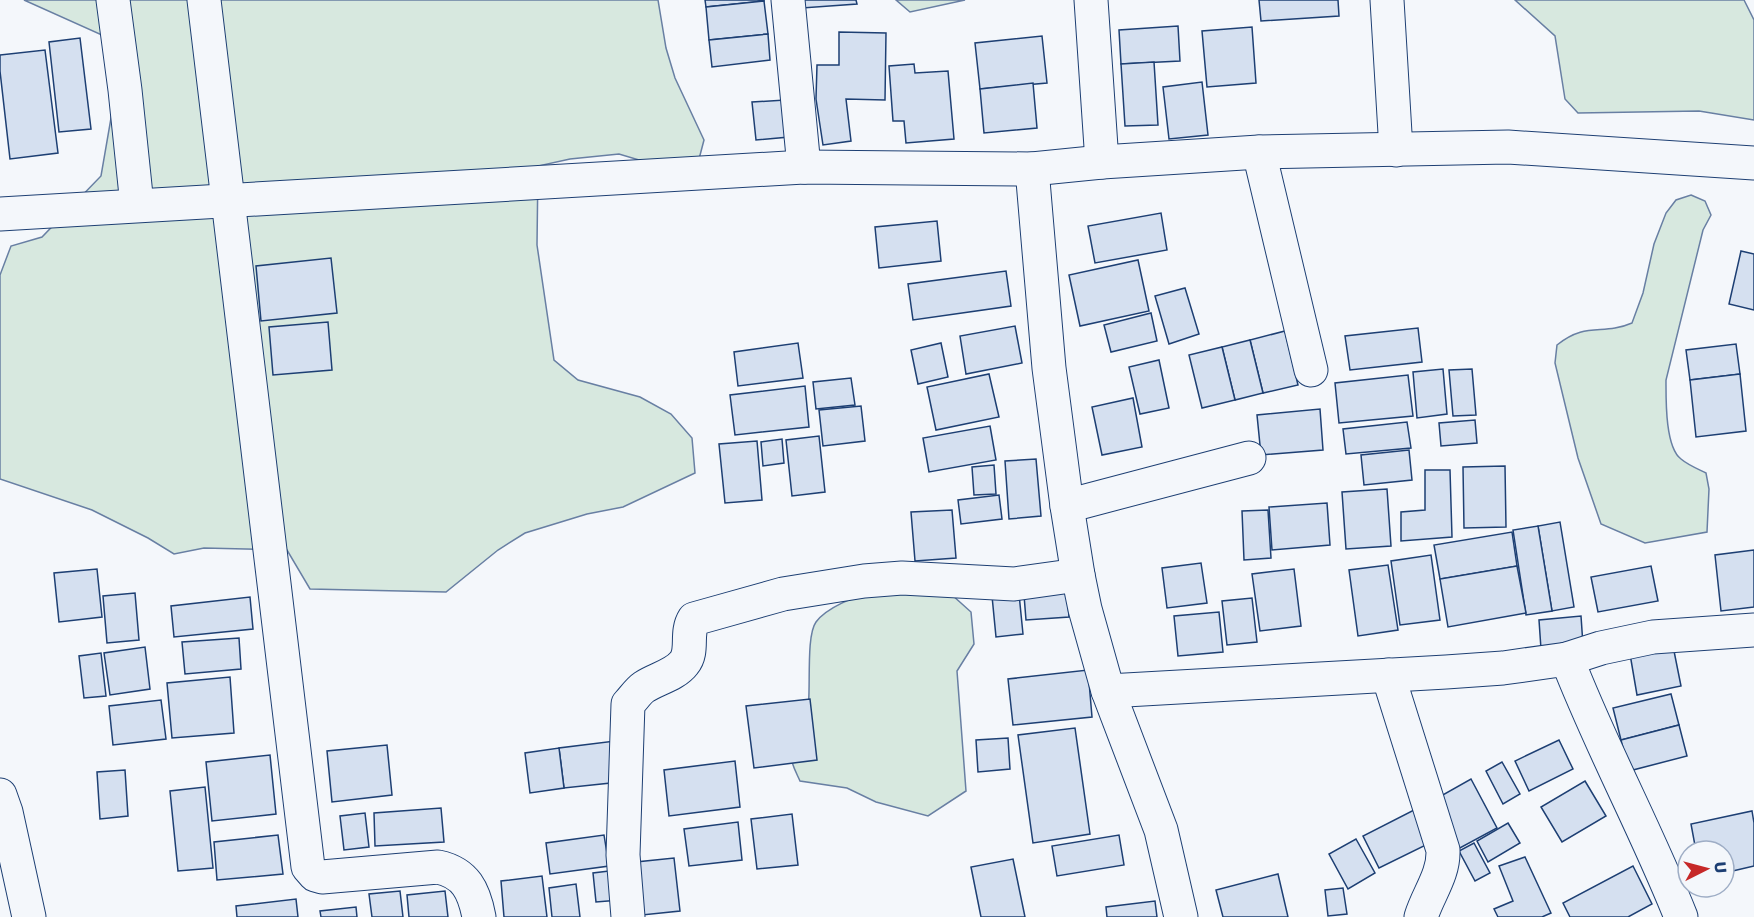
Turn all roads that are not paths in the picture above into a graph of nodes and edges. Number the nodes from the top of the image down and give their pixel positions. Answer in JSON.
{"nodes":[{"id":1,"x":113,"y":0,"type":"edge"},
{"id":2,"x":204,"y":0,"type":"edge"},
{"id":3,"x":788,"y":0,"type":"edge"},
{"id":4,"x":1091,"y":0,"type":"edge"},
{"id":5,"x":1387,"y":0,"type":"edge"},
{"id":6,"x":1396,"y":150,"type":"junction"},
{"id":7,"x":1259,"y":152,"type":"junction"},
{"id":8,"x":1102,"y":162,"type":"junction"},
{"id":9,"x":1754,"y":163,"type":"edge"},
{"id":10,"x":804,"y":167,"type":"junction"},
{"id":11,"x":1032,"y":169,"type":"junction"},
{"id":12,"x":229,"y":200,"type":"junction"},
{"id":13,"x":137,"y":205,"type":"junction"},
{"id":14,"x":0,"y":214,"type":"edge"},
{"id":15,"x":1311,"y":370,"type":"dead end"},
{"id":16,"x":1249,"y":458,"type":"dead end"},
{"id":17,"x":1067,"y":506,"type":"junction"},
{"id":18,"x":1078,"y":575,"type":"junction"},
{"id":19,"x":1754,"y":630,"type":"edge"},
{"id":20,"x":1567,"y":659,"type":"junction"},
{"id":21,"x":1388,"y":675,"type":"junction"},
{"id":22,"x":1108,"y":691,"type":"junction"},
{"id":23,"x":0,"y":795,"type":"edge"},
{"id":24,"x":5,"y":831,"type":"edge"},
{"id":25,"x":29,"y":917,"type":"edge"},
{"id":26,"x":479,"y":917,"type":"edge"},
{"id":27,"x":628,"y":917,"type":"edge"},
{"id":28,"x":1181,"y":917,"type":"edge"},
{"id":29,"x":1421,"y":917,"type":"edge"},
{"id":30,"x":1681,"y":917,"type":"edge"}],
"edges":[{"from":1,"to":13,"type":"street"},
{"from":2,"to":12,"type":"street"},
{"from":3,"to":10,"type":"street"},
{"from":4,"to":8,"type":"street"},
{"from":5,"to":6,"type":"street"},
{"from":6,"to":7,"type":"street"},
{"from":6,"to":9,"type":"street"},
{"from":7,"to":8,"type":"street"},
{"from":7,"to":15,"type":"street"},
{"from":8,"to":11,"type":"street"},
{"from":10,"to":11,"type":"street"},
{"from":10,"to":12,"type":"street"},
{"from":11,"to":17,"type":"street"},
{"from":12,"to":13,"type":"street"},
{"from":12,"to":26,"type":"street"},
{"from":13,"to":14,"type":"street"},
{"from":16,"to":17,"type":"street"},
{"from":17,"to":18,"type":"street"},
{"from":18,"to":22,"type":"street"},
{"from":18,"to":27,"type":"street"},
{"from":19,"to":20,"type":"street"},
{"from":20,"to":21,"type":"street"},
{"from":20,"to":30,"type":"street"},
{"from":21,"to":22,"type":"street"},
{"from":21,"to":29,"type":"street"},
{"from":22,"to":28,"type":"street"},
{"from":23,"to":24,"type":"street"},
{"from":24,"to":25,"type":"street"}]}
